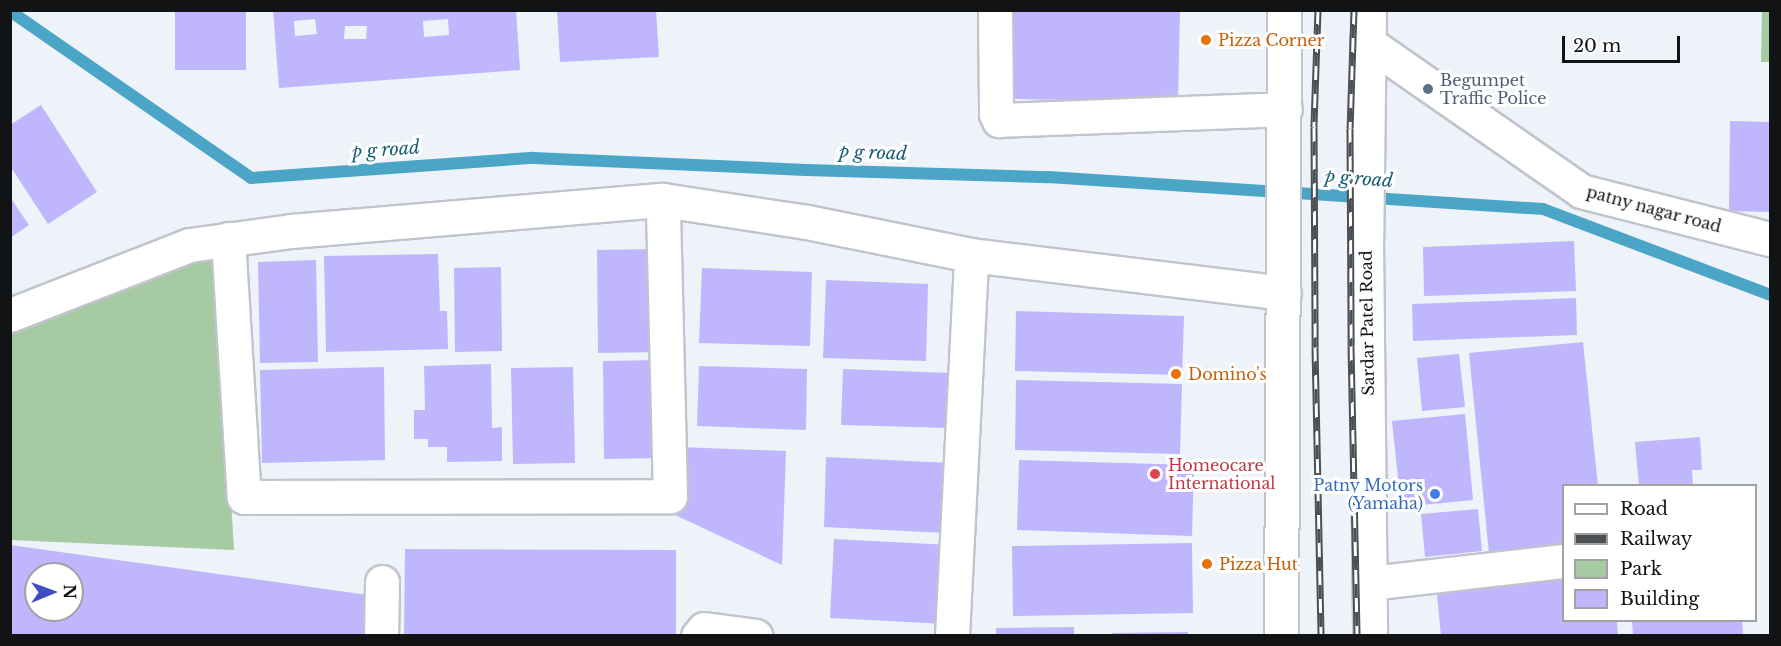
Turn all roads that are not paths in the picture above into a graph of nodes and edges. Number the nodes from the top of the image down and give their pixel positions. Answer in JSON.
{"nodes":[{"id":1,"x":995,"y":10,"type":"edge"},
{"id":2,"x":1284,"y":10,"type":"edge"},
{"id":3,"x":1368,"y":26,"type":"edge"},
{"id":4,"x":1285,"y":109,"type":"junction"},
{"id":5,"x":663,"y":200,"type":"junction"},
{"id":6,"x":228,"y":239,"type":"junction"},
{"id":7,"x":1770,"y":239,"type":"edge"},
{"id":8,"x":971,"y":255,"type":"junction"},
{"id":9,"x":1284,"y":293,"type":"junction"},
{"id":10,"x":10,"y":315,"type":"edge"},
{"id":11,"x":1562,"y":561,"type":"edge"},
{"id":12,"x":382,"y":582,"type":"dead end"},
{"id":13,"x":1370,"y":583,"type":"junction"},
{"id":14,"x":381,"y":636,"type":"edge"},
{"id":15,"x":698,"y":636,"type":"edge"},
{"id":16,"x":756,"y":636,"type":"edge"},
{"id":17,"x":952,"y":636,"type":"edge"},
{"id":18,"x":1281,"y":636,"type":"edge"},
{"id":19,"x":1370,"y":636,"type":"edge"}],
"edges":[{"from":1,"to":4,"type":"street"},
{"from":2,"to":4,"type":"street"},
{"from":3,"to":7,"type":"street","name":"patny nagar road"},
{"from":3,"to":13,"type":"street","name":"Sardar Patel Road"},
{"from":4,"to":9,"type":"street"},
{"from":5,"to":6,"type":"street"},
{"from":5,"to":6,"type":"street"},
{"from":5,"to":8,"type":"street"},
{"from":6,"to":10,"type":"street"},
{"from":8,"to":9,"type":"street"},
{"from":8,"to":17,"type":"street"},
{"from":9,"to":18,"type":"street"},
{"from":11,"to":13,"type":"street"},
{"from":12,"to":14,"type":"street"},
{"from":13,"to":19,"type":"street","name":"Sardar Patel Road"},
{"from":15,"to":16,"type":"street"}]}
